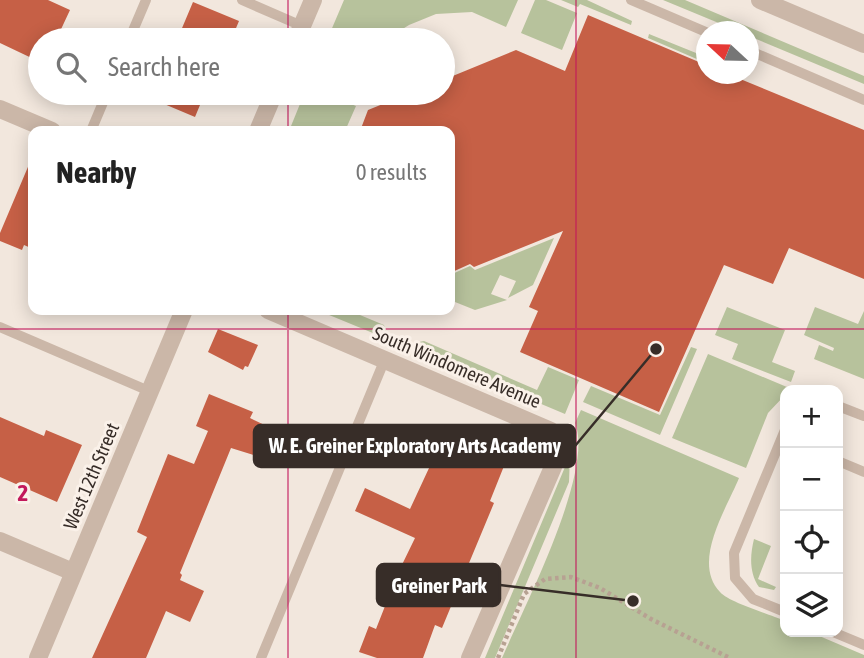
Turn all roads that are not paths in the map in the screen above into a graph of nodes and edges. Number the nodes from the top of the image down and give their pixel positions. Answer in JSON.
{"nodes":[{"id":1,"x":146,"y":0,"type":"edge"},
{"id":2,"x":242,"y":0,"type":"edge"},
{"id":3,"x":313,"y":0,"type":"edge"},
{"id":4,"x":631,"y":0,"type":"edge"},
{"id":5,"x":760,"y":0,"type":"edge"},
{"id":6,"x":134,"y":28,"type":"edge"},
{"id":7,"x":290,"y":28,"type":"edge"},
{"id":8,"x":301,"y":28,"type":"edge"},
{"id":9,"x":696,"y":28,"type":"edge"},
{"id":10,"x":864,"y":44,"type":"edge"},
{"id":11,"x":759,"y":55,"type":"edge"},
{"id":12,"x":864,"y":100,"type":"edge"},
{"id":13,"x":102,"y":105,"type":"edge"},
{"id":14,"x":269,"y":105,"type":"edge"},
{"id":15,"x":0,"y":109,"type":"edge"},
{"id":16,"x":40,"y":126,"type":"edge"},
{"id":17,"x":93,"y":126,"type":"edge"},
{"id":18,"x":260,"y":126,"type":"edge"},
{"id":19,"x":182,"y":315,"type":"edge"},
{"id":20,"x":280,"y":315,"type":"edge"},
{"id":21,"x":0,"y":327,"type":"edge"},
{"id":22,"x":385,"y":359,"type":"junction"},
{"id":23,"x":149,"y":391,"type":"junction"},
{"id":24,"x":843,"y":408,"type":"edge"},
{"id":25,"x":864,"y":416,"type":"edge"},
{"id":26,"x":780,"y":445,"type":"edge"},
{"id":27,"x":843,"y":463,"type":"edge"},
{"id":28,"x":864,"y":472,"type":"edge"},
{"id":29,"x":0,"y":541,"type":"edge"},
{"id":30,"x":73,"y":572,"type":"junction"},
{"id":31,"x":780,"y":610,"type":"edge"},
{"id":32,"x":843,"y":636,"type":"edge"},
{"id":33,"x":864,"y":645,"type":"edge"},
{"id":34,"x":38,"y":658,"type":"edge"},
{"id":35,"x":261,"y":658,"type":"edge"},
{"id":36,"x":470,"y":658,"type":"edge"}],
"edges":[{"from":1,"to":6,"type":"lane"},
{"from":2,"to":7,"type":"lane"},
{"from":3,"to":8,"type":"street"},
{"from":4,"to":9,"type":"lane"},
{"from":5,"to":10,"type":"street"},
{"from":11,"to":12,"type":"lane"},
{"from":13,"to":17,"type":"lane"},
{"from":14,"to":18,"type":"street"},
{"from":15,"to":16,"type":"street"},
{"from":19,"to":23,"type":"street","name":"West 12th Street"},
{"from":20,"to":22,"type":"street","name":"South Windomere Avenue"},
{"from":21,"to":23,"type":"lane"},
{"from":22,"to":35,"type":"lane"},
{"from":22,"to":36,"type":"street","name":"South Windomere Avenue"},
{"from":23,"to":30,"type":"street","name":"West 12th Street"},
{"from":24,"to":25,"type":"lane"},
{"from":26,"to":31,"type":"lane"},
{"from":27,"to":28,"type":"lane"},
{"from":29,"to":30,"type":"street"},
{"from":30,"to":34,"type":"street","name":"West 12th Street"},
{"from":32,"to":33,"type":"lane"}]}
